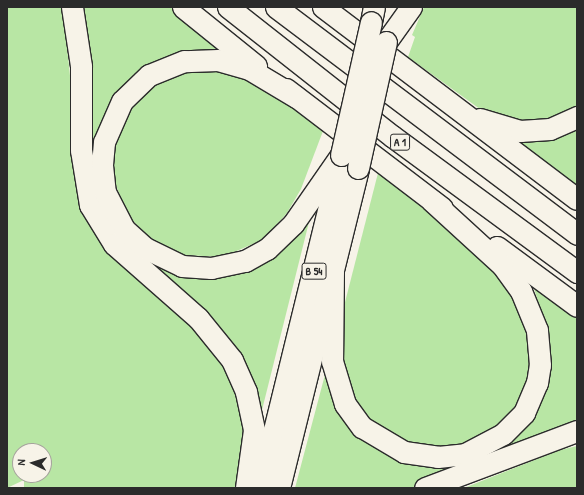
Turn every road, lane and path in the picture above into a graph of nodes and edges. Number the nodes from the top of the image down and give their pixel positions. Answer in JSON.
{"nodes":[{"id":1,"x":72,"y":7,"type":"edge"},
{"id":2,"x":182,"y":7,"type":"edge"},
{"id":3,"x":228,"y":7,"type":"edge"},
{"id":4,"x":276,"y":7,"type":"edge"},
{"id":5,"x":323,"y":7,"type":"edge"},
{"id":6,"x":393,"y":7,"type":"edge"},
{"id":7,"x":411,"y":7,"type":"edge"},
{"id":8,"x":372,"y":14,"type":"edge"},
{"id":9,"x":386,"y":42,"type":"junction"},
{"id":10,"x":429,"y":89,"type":"junction"},
{"id":11,"x":296,"y":97,"type":"junction"},
{"id":12,"x":577,"y":117,"type":"edge"},
{"id":13,"x":341,"y":155,"type":"junction"},
{"id":14,"x":577,"y":199,"type":"edge"},
{"id":15,"x":431,"y":200,"type":"junction"},
{"id":16,"x":577,"y":234,"type":"edge"},
{"id":17,"x":333,"y":270,"type":"junction"},
{"id":18,"x":577,"y":272,"type":"edge"},
{"id":19,"x":577,"y":306,"type":"edge"},
{"id":20,"x":577,"y":431,"type":"edge"},
{"id":21,"x":246,"y":488,"type":"edge"},
{"id":22,"x":259,"y":488,"type":"edge"},
{"id":23,"x":279,"y":488,"type":"edge"},
{"id":24,"x":425,"y":488,"type":"edge"}],
"edges":[{"from":1,"to":21,"type":"highway"},
{"from":2,"to":11,"type":"highway"},
{"from":3,"to":18,"type":"highway","number":"A 1"},
{"from":4,"to":16,"type":"highway","number":"A 1"},
{"from":5,"to":10,"type":"highway"},
{"from":6,"to":9,"type":"highway","number":"B 54"},
{"from":7,"to":9,"type":"highway"},
{"from":8,"to":13,"type":"highway","number":"B 54","bridge":true},
{"from":9,"to":17,"type":"highway","number":"B 54","bridge":true},
{"from":10,"to":12,"type":"highway"},
{"from":10,"to":14,"type":"highway"},
{"from":11,"to":13,"type":"highway"},
{"from":11,"to":15,"type":"highway"},
{"from":13,"to":22,"type":"highway","number":"B 54"},
{"from":15,"to":17,"type":"highway"},
{"from":15,"to":19,"type":"highway"},
{"from":17,"to":23,"type":"highway","number":"B 54"},
{"from":20,"to":24,"type":"highway"}]}
